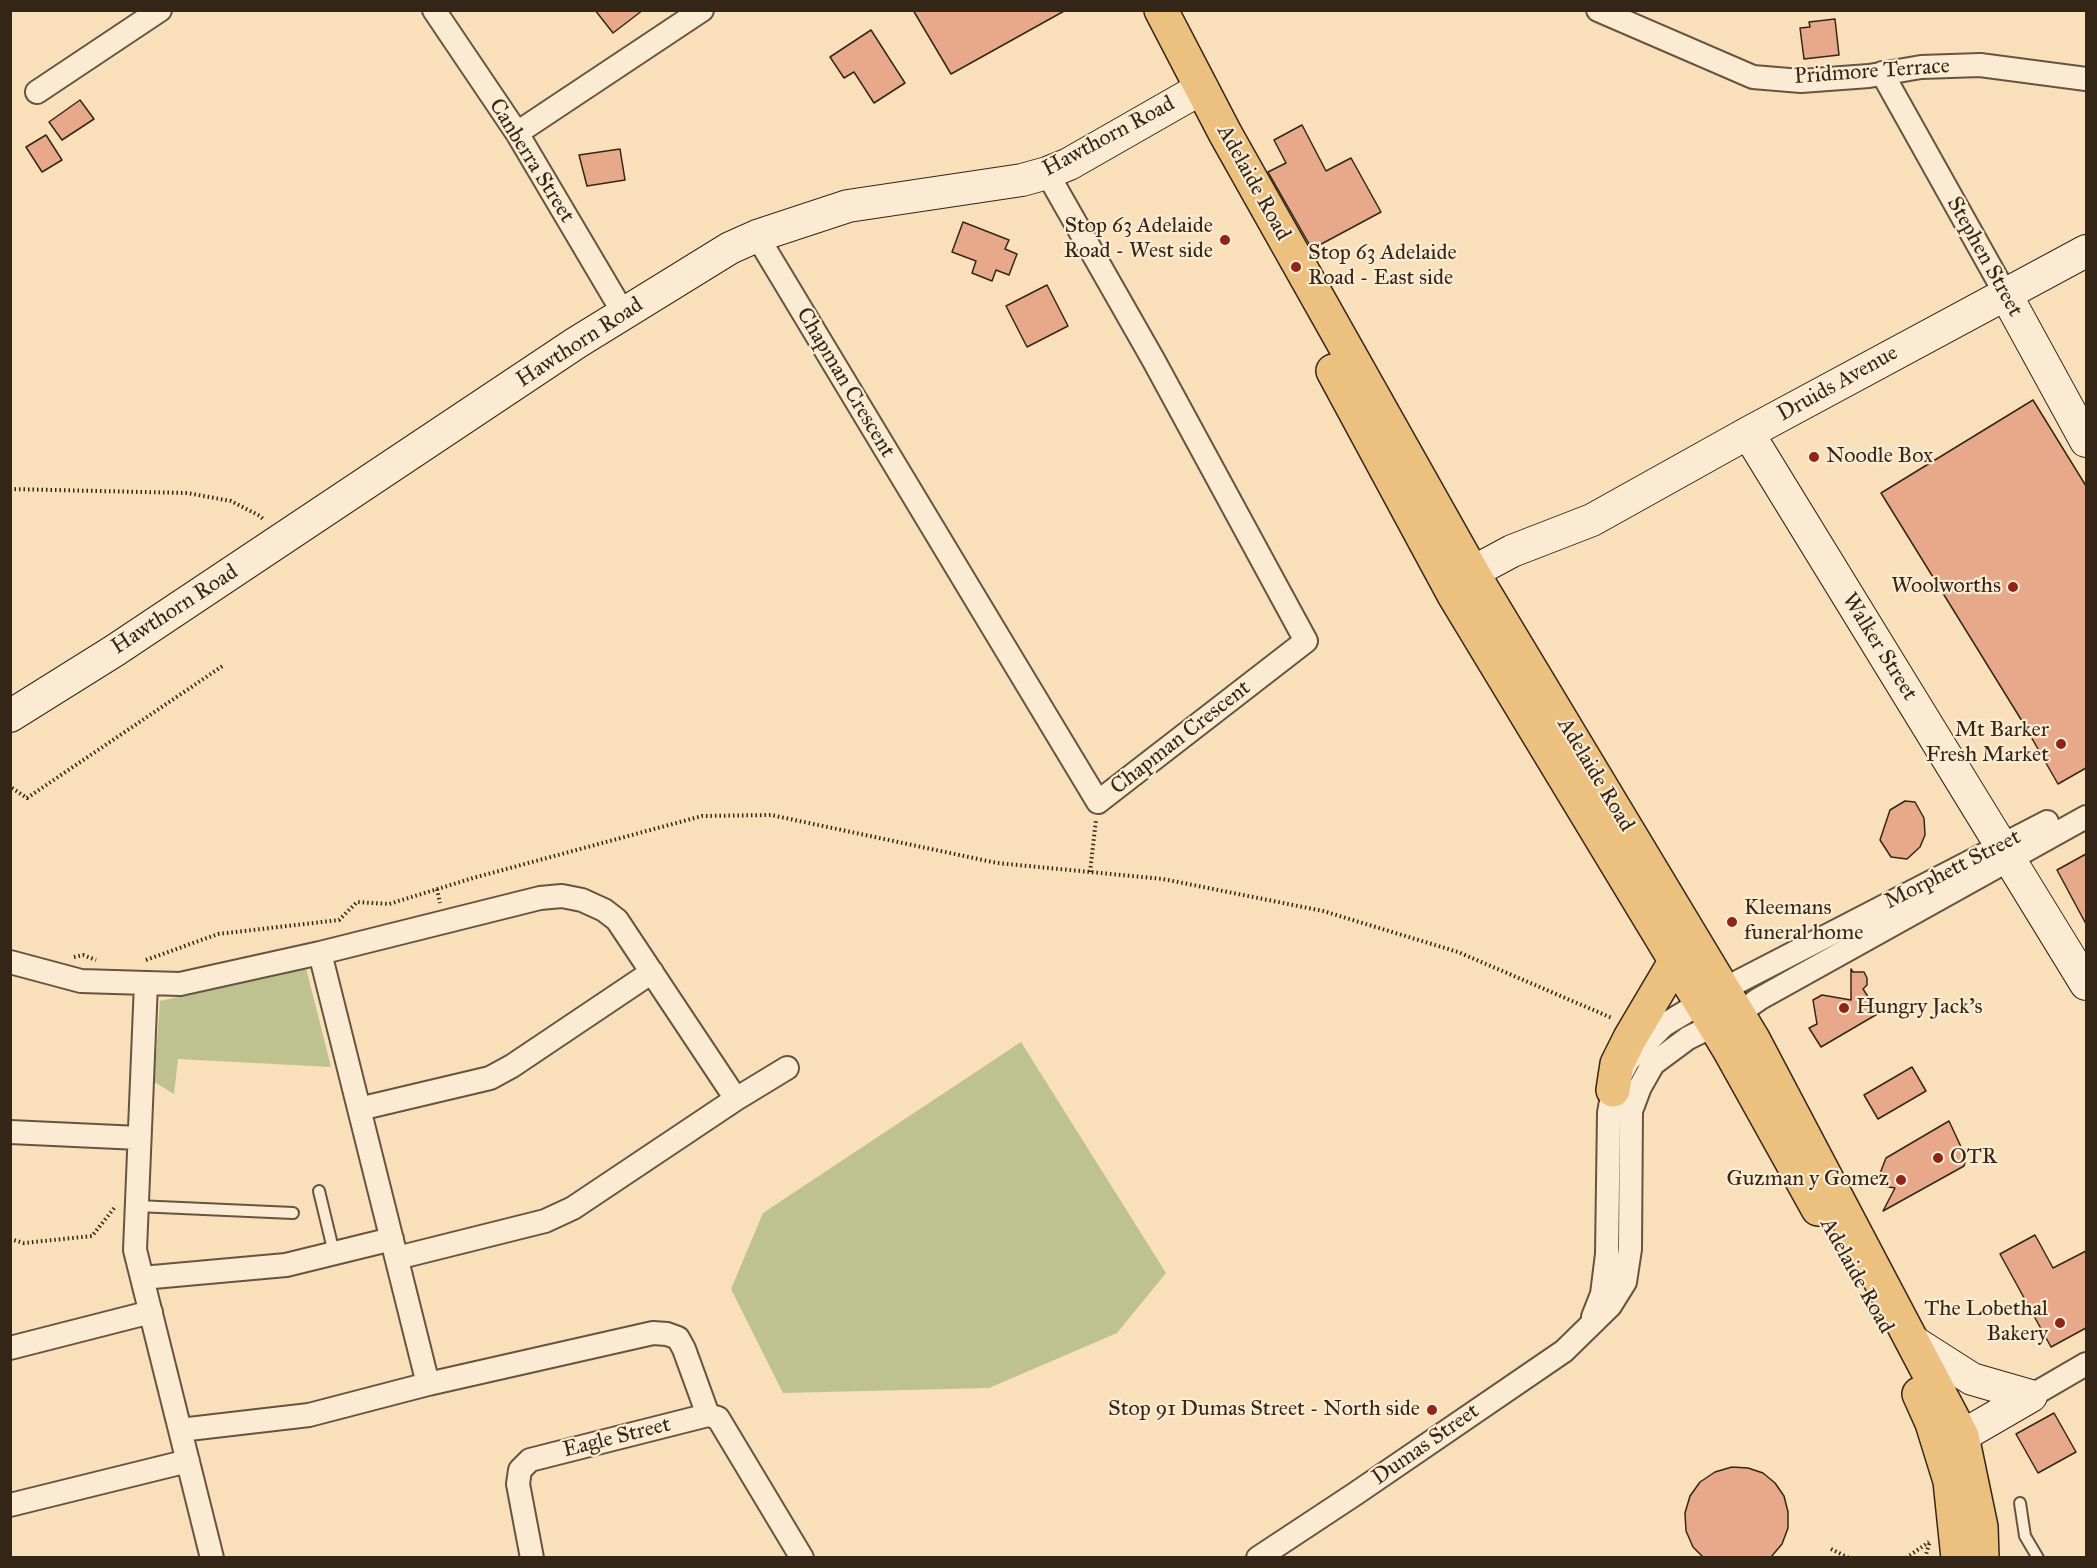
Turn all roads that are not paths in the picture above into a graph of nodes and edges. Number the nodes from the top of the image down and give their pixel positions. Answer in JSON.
{"nodes":[{"id":1,"x":160,"y":10,"type":"edge"},
{"id":2,"x":434,"y":10,"type":"edge"},
{"id":3,"x":702,"y":10,"type":"edge"},
{"id":4,"x":1139,"y":10,"type":"edge"},
{"id":5,"x":1161,"y":10,"type":"edge"},
{"id":6,"x":1598,"y":10,"type":"edge"},
{"id":7,"x":1882,"y":73,"type":"junction"},
{"id":8,"x":2086,"y":79,"type":"edge"},
{"id":9,"x":37,"y":92,"type":"dead end"},
{"id":10,"x":1193,"y":93,"type":"junction"},
{"id":11,"x":517,"y":134,"type":"junction"},
{"id":12,"x":1047,"y":173,"type":"junction"},
{"id":13,"x":757,"y":236,"type":"junction"},
{"id":14,"x":2086,"y":251,"type":"edge"},
{"id":15,"x":2005,"y":293,"type":"junction"},
{"id":16,"x":624,"y":315,"type":"junction"},
{"id":17,"x":1748,"y":433,"type":"junction"},
{"id":18,"x":2086,"y":441,"type":"edge"},
{"id":19,"x":1470,"y":585,"type":"junction"},
{"id":20,"x":10,"y":716,"type":"edge"},
{"id":21,"x":2086,"y":801,"type":"edge"},
{"id":22,"x":2086,"y":816,"type":"edge"},
{"id":23,"x":2006,"y":852,"type":"junction"},
{"id":24,"x":320,"y":953,"type":"junction"},
{"id":25,"x":10,"y":962,"type":"edge"},
{"id":26,"x":1675,"y":962,"type":"junction"},
{"id":27,"x":652,"y":972,"type":"junction"},
{"id":28,"x":146,"y":983,"type":"junction"},
{"id":29,"x":2086,"y":984,"type":"edge"},
{"id":30,"x":1719,"y":1008,"type":"junction"},
{"id":31,"x":787,"y":1068,"type":"dead end"},
{"id":32,"x":1613,"y":1090,"type":"junction"},
{"id":33,"x":736,"y":1099,"type":"junction"},
{"id":34,"x":359,"y":1109,"type":"junction"},
{"id":35,"x":10,"y":1132,"type":"edge"},
{"id":36,"x":139,"y":1138,"type":"junction"},
{"id":37,"x":319,"y":1191,"type":"dead end"},
{"id":38,"x":137,"y":1206,"type":"junction"},
{"id":39,"x":293,"y":1213,"type":"dead end"},
{"id":40,"x":394,"y":1249,"type":"junction"},
{"id":41,"x":334,"y":1253,"type":"junction"},
{"id":42,"x":142,"y":1278,"type":"junction"},
{"id":43,"x":151,"y":1312,"type":"junction"},
{"id":44,"x":1589,"y":1327,"type":"junction"},
{"id":45,"x":1914,"y":1342,"type":"junction"},
{"id":46,"x":10,"y":1348,"type":"edge"},
{"id":47,"x":2086,"y":1364,"type":"edge"},
{"id":48,"x":428,"y":1384,"type":"junction"},
{"id":49,"x":2031,"y":1396,"type":"junction"},
{"id":50,"x":713,"y":1416,"type":"junction"},
{"id":51,"x":180,"y":1430,"type":"junction"},
{"id":52,"x":1962,"y":1436,"type":"junction"},
{"id":53,"x":188,"y":1461,"type":"junction"},
{"id":54,"x":1950,"y":1482,"type":"junction"},
{"id":55,"x":2020,"y":1503,"type":"dead end"},
{"id":56,"x":10,"y":1505,"type":"edge"},
{"id":57,"x":212,"y":1557,"type":"edge"},
{"id":58,"x":532,"y":1557,"type":"edge"},
{"id":59,"x":802,"y":1557,"type":"edge"},
{"id":60,"x":1258,"y":1557,"type":"edge"},
{"id":61,"x":1959,"y":1557,"type":"edge"},
{"id":62,"x":1982,"y":1557,"type":"edge"},
{"id":63,"x":2038,"y":1557,"type":"edge"}],
"edges":[{"from":1,"to":9,"type":"street"},
{"from":2,"to":11,"type":"street","name":"Canberra Street"},
{"from":3,"to":11,"type":"street"},
{"from":4,"to":10,"type":"main road","name":"Adelaide Road"},
{"from":5,"to":10,"type":"main road","name":"Adelaide Road"},
{"from":6,"to":7,"type":"street","name":"Pridmore Terrace"},
{"from":7,"to":8,"type":"street","name":"Pridmore Terrace"},
{"from":7,"to":15,"type":"street","name":"Stephen Street"},
{"from":10,"to":12,"type":"street","name":"Hawthorn Road"},
{"from":10,"to":19,"type":"main road","name":"Adelaide Road"},
{"from":11,"to":16,"type":"street","name":"Canberra Street"},
{"from":12,"to":13,"type":"street","name":"Hawthorn Road"},
{"from":12,"to":13,"type":"street","name":"Chapman Crescent"},
{"from":13,"to":16,"type":"street","name":"Hawthorn Road"},
{"from":14,"to":15,"type":"street","name":"Druids Avenue"},
{"from":15,"to":17,"type":"street","name":"Druids Avenue"},
{"from":15,"to":18,"type":"street","name":"Stephen Street"},
{"from":16,"to":20,"type":"street","name":"Hawthorn Road"},
{"from":17,"to":19,"type":"street","name":"Druids Avenue"},
{"from":17,"to":23,"type":"street","name":"Walker Street"},
{"from":19,"to":26,"type":"main road","name":"Adelaide Road"},
{"from":19,"to":30,"type":"main road","name":"Adelaide Road"},
{"from":21,"to":23,"type":"street","name":"Morphett Street"},
{"from":22,"to":23,"type":"street","name":"Morphett Street"},
{"from":23,"to":29,"type":"street","name":"Walker Street"},
{"from":23,"to":30,"type":"street","name":"Morphett Street"},
{"from":24,"to":27,"type":"street"},
{"from":24,"to":28,"type":"street"},
{"from":24,"to":34,"type":"street"},
{"from":25,"to":28,"type":"street"},
{"from":26,"to":30,"type":"main road","name":"Adelaide Road"},
{"from":26,"to":32,"type":"main road"},
{"from":27,"to":33,"type":"street"},
{"from":27,"to":34,"type":"street"},
{"from":28,"to":36,"type":"street"},
{"from":30,"to":32,"type":"street","name":"Dumas Street"},
{"from":30,"to":44,"type":"street","name":"Dumas Street"},
{"from":30,"to":45,"type":"main road","name":"Adelaide Road"},
{"from":30,"to":54,"type":"main road","name":"Adelaide Road"},
{"from":31,"to":33,"type":"street"},
{"from":32,"to":44,"type":"street","name":"Dumas Street"},
{"from":33,"to":40,"type":"street"},
{"from":34,"to":40,"type":"street"},
{"from":35,"to":36,"type":"street"},
{"from":36,"to":38,"type":"street"},
{"from":37,"to":41,"type":"lane"},
{"from":38,"to":39,"type":"lane"},
{"from":38,"to":42,"type":"street"},
{"from":40,"to":41,"type":"street"},
{"from":40,"to":48,"type":"street"},
{"from":41,"to":42,"type":"street"},
{"from":42,"to":43,"type":"street"},
{"from":43,"to":46,"type":"street"},
{"from":43,"to":51,"type":"street"},
{"from":44,"to":60,"type":"street","name":"Dumas Street"},
{"from":45,"to":49,"type":"street"},
{"from":45,"to":52,"type":"main road","name":"Adelaide Road"},
{"from":47,"to":49,"type":"street"},
{"from":48,"to":50,"type":"street"},
{"from":48,"to":51,"type":"street"},
{"from":49,"to":52,"type":"street"},
{"from":50,"to":58,"type":"street","name":"Eagle Street"},
{"from":50,"to":59,"type":"street"},
{"from":51,"to":53,"type":"street"},
{"from":52,"to":54,"type":"street"},
{"from":52,"to":62,"type":"main road","name":"Adelaide Road"},
{"from":53,"to":56,"type":"street"},
{"from":53,"to":57,"type":"street"},
{"from":54,"to":61,"type":"main road","name":"Adelaide Road"},
{"from":55,"to":63,"type":"lane"}]}
